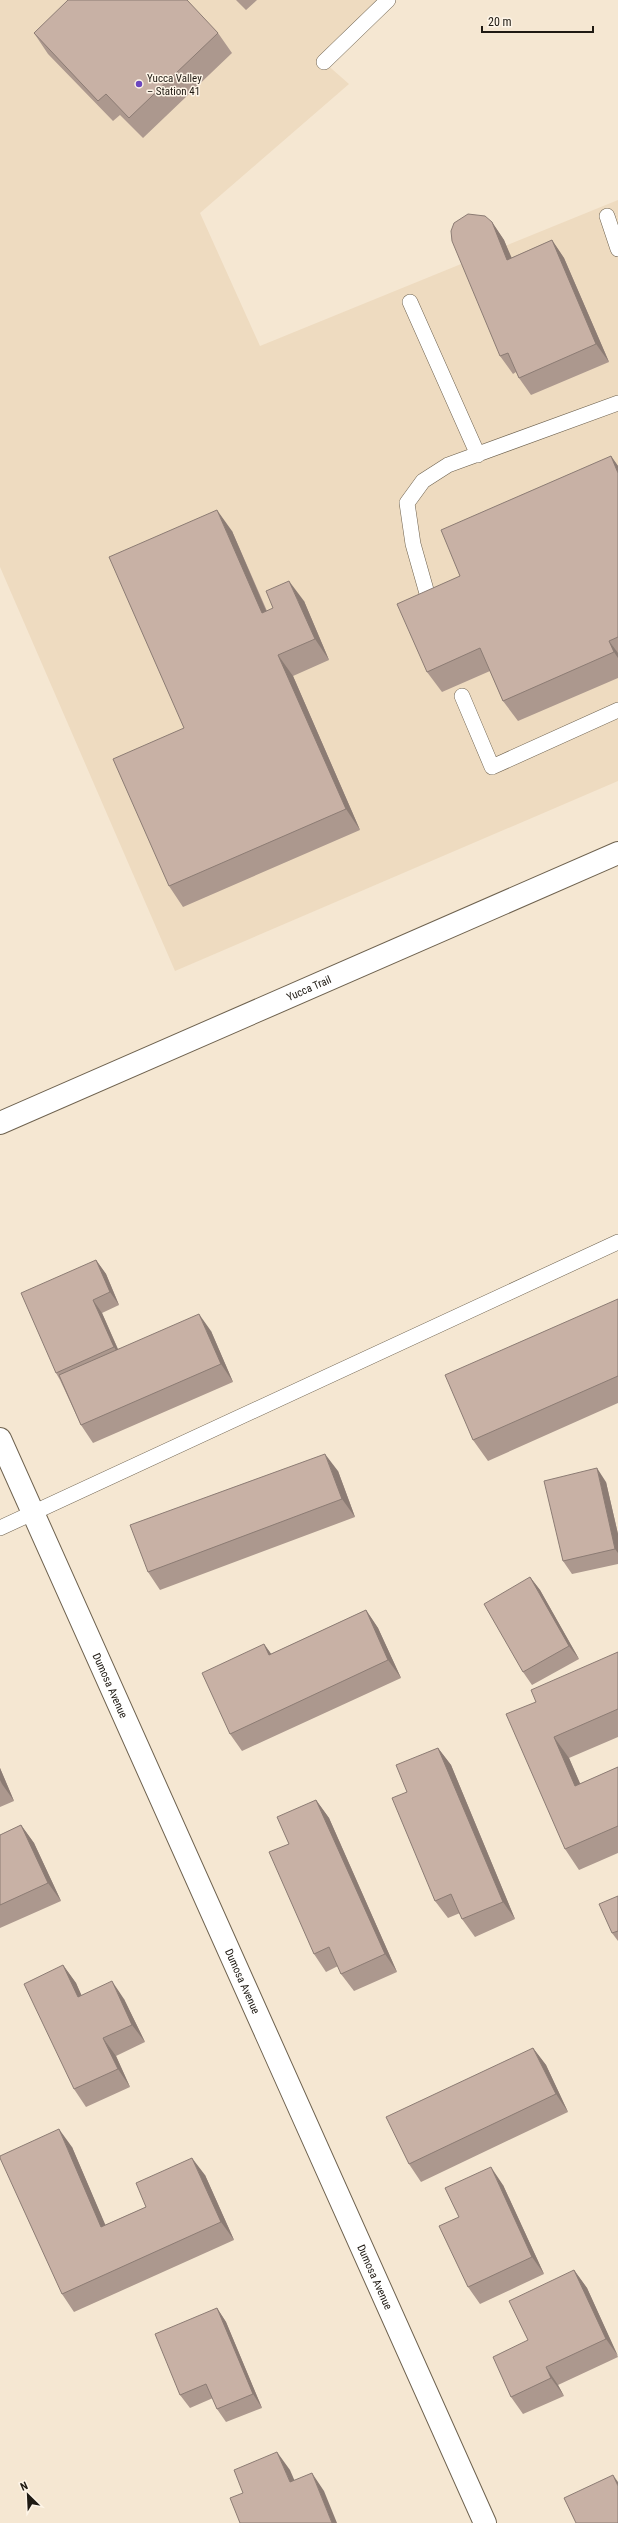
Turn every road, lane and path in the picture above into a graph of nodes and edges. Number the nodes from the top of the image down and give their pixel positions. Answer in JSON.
{"nodes":[{"id":1,"x":388,"y":0,"type":"edge"},
{"id":2,"x":324,"y":62,"type":"dead end"},
{"id":3,"x":607,"y":216,"type":"dead end"},
{"id":4,"x":618,"y":249,"type":"edge"},
{"id":5,"x":410,"y":302,"type":"dead end"},
{"id":6,"x":618,"y":403,"type":"edge"},
{"id":7,"x":478,"y":455,"type":"junction"},
{"id":8,"x":430,"y":604,"type":"edge"},
{"id":9,"x":462,"y":696,"type":"dead end"},
{"id":10,"x":618,"y":710,"type":"edge"},
{"id":11,"x":618,"y":853,"type":"edge"},
{"id":12,"x":0,"y":1123,"type":"edge"},
{"id":13,"x":618,"y":1242,"type":"edge"},
{"id":14,"x":0,"y":1439,"type":"edge"},
{"id":15,"x":34,"y":1513,"type":"junction"},
{"id":16,"x":0,"y":1528,"type":"edge"},
{"id":17,"x":485,"y":2523,"type":"edge"}],
"edges":[{"from":1,"to":2,"type":"lane"},
{"from":3,"to":4,"type":"lane"},
{"from":5,"to":7,"type":"lane"},
{"from":6,"to":7,"type":"lane"},
{"from":7,"to":8,"type":"lane"},
{"from":9,"to":10,"type":"lane"},
{"from":11,"to":12,"type":"street","name":"Yucca Trail"},
{"from":13,"to":15,"type":"lane"},
{"from":14,"to":15,"type":"street","name":"Dumosa Avenue"},
{"from":15,"to":16,"type":"lane"},
{"from":15,"to":17,"type":"street","name":"Dumosa Avenue"}]}
